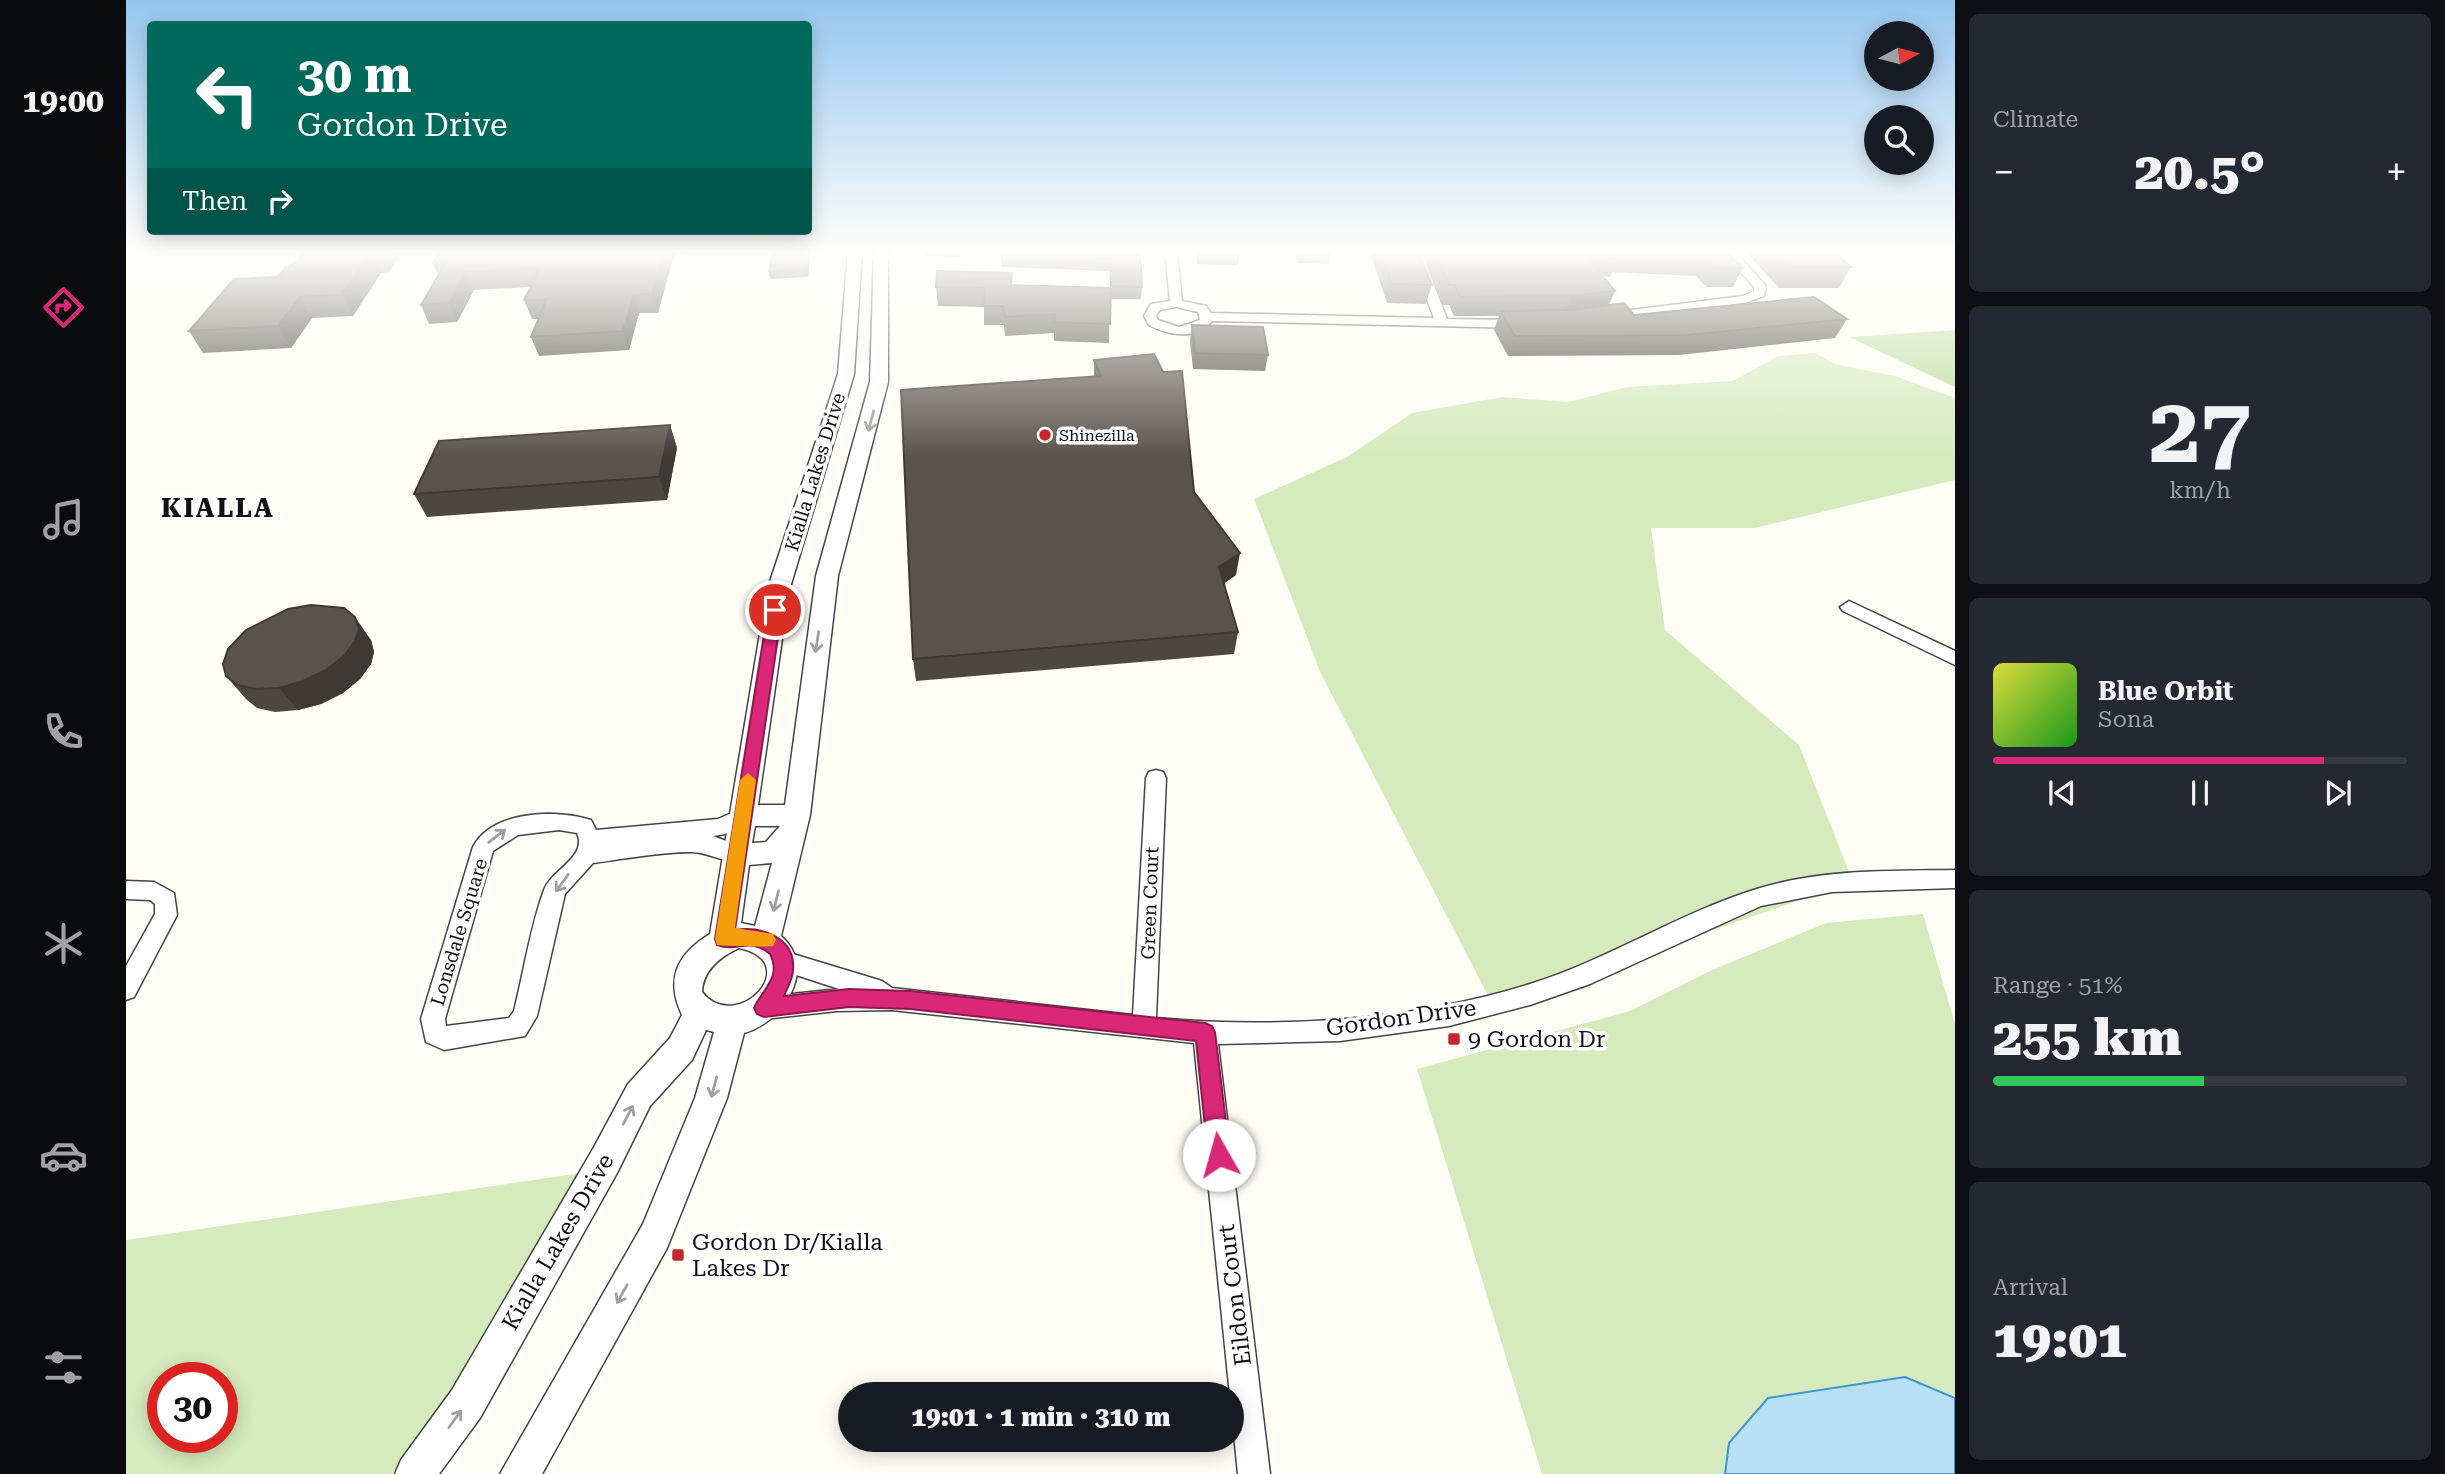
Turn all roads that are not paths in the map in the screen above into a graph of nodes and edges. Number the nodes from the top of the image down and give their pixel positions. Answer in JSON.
{"nodes":[{"id":1,"x":849,"y":321,"type":"edge"},
{"id":2,"x":881,"y":321,"type":"edge"},
{"id":3,"x":1152,"y":321,"type":"edge"},
{"id":4,"x":1204,"y":321,"type":"edge"},
{"id":5,"x":1355,"y":321,"type":"edge"},
{"id":6,"x":1442,"y":323,"type":"joint"},
{"id":7,"x":1533,"y":323,"type":"edge"},
{"id":8,"x":881,"y":335,"type":"junction"},
{"id":9,"x":846,"y":374,"type":"junction"},
{"id":10,"x":1849,"y":607,"type":"dead end"},
{"id":11,"x":1955,"y":659,"type":"edge"},
{"id":12,"x":1156,"y":778,"type":"dead end"},
{"id":13,"x":797,"y":815,"type":"junction"},
{"id":14,"x":743,"y":816,"type":"junction"},
{"id":15,"x":588,"y":847,"type":"junction"},
{"id":16,"x":737,"y":854,"type":"junction"},
{"id":17,"x":1955,"y":879,"type":"edge"},
{"id":18,"x":126,"y":890,"type":"edge"},
{"id":19,"x":724,"y":939,"type":"junction"},
{"id":20,"x":775,"y":950,"type":"junction"},
{"id":21,"x":126,"y":989,"type":"edge"},
{"id":22,"x":910,"y":1000,"type":"junction"},
{"id":23,"x":764,"y":1008,"type":"junction"},
{"id":24,"x":716,"y":1016,"type":"junction"},
{"id":25,"x":1144,"y":1028,"type":"junction"},
{"id":26,"x":1205,"y":1032,"type":"junction"},
{"id":27,"x":415,"y":1474,"type":"edge"},
{"id":28,"x":520,"y":1474,"type":"edge"},
{"id":29,"x":1254,"y":1474,"type":"edge"}],
"edges":[{"from":1,"to":9,"type":"street","name":"Kialla Lakes Drive"},
{"from":2,"to":8,"type":"street","name":"Kialla Lakes Drive"},
{"from":3,"to":4,"type":"street"},
{"from":5,"to":6,"type":"street"},
{"from":6,"to":7,"type":"street"},
{"from":8,"to":9,"type":"street"},
{"from":8,"to":13,"type":"street","name":"Kialla Lakes Drive","one_way":true},
{"from":9,"to":14,"type":"street","name":"Kialla Lakes Drive"},
{"from":10,"to":11,"type":"street"},
{"from":12,"to":25,"type":"street","name":"Green Court"},
{"from":13,"to":14,"type":"street"},
{"from":13,"to":16,"type":"street"},
{"from":13,"to":20,"type":"street","name":"Kialla Lakes Drive","one_way":true},
{"from":14,"to":15,"type":"street"},
{"from":14,"to":16,"type":"street","name":"Kialla Lakes Drive"},
{"from":15,"to":15,"type":"street","name":"Lonsdale Square","one_way":true},
{"from":15,"to":16,"type":"street"},
{"from":16,"to":19,"type":"street","name":"Kialla Lakes Drive"},
{"from":17,"to":26,"type":"street","name":"Gordon Drive"},
{"from":18,"to":21,"type":"street"},
{"from":19,"to":20,"type":"street"},
{"from":19,"to":24,"type":"street"},
{"from":20,"to":22,"type":"street","name":"Gordon Drive"},
{"from":20,"to":23,"type":"street"},
{"from":22,"to":23,"type":"street","name":"Gordon Drive"},
{"from":22,"to":25,"type":"street","name":"Gordon Drive"},
{"from":23,"to":24,"type":"street"},
{"from":27,"to":24,"type":"street","name":"Kialla Lakes Drive","one_way":true},
{"from":24,"to":28,"type":"street","one_way":true},
{"from":25,"to":26,"type":"street","name":"Gordon Drive"},
{"from":26,"to":29,"type":"street","name":"Eildon Court"}]}
